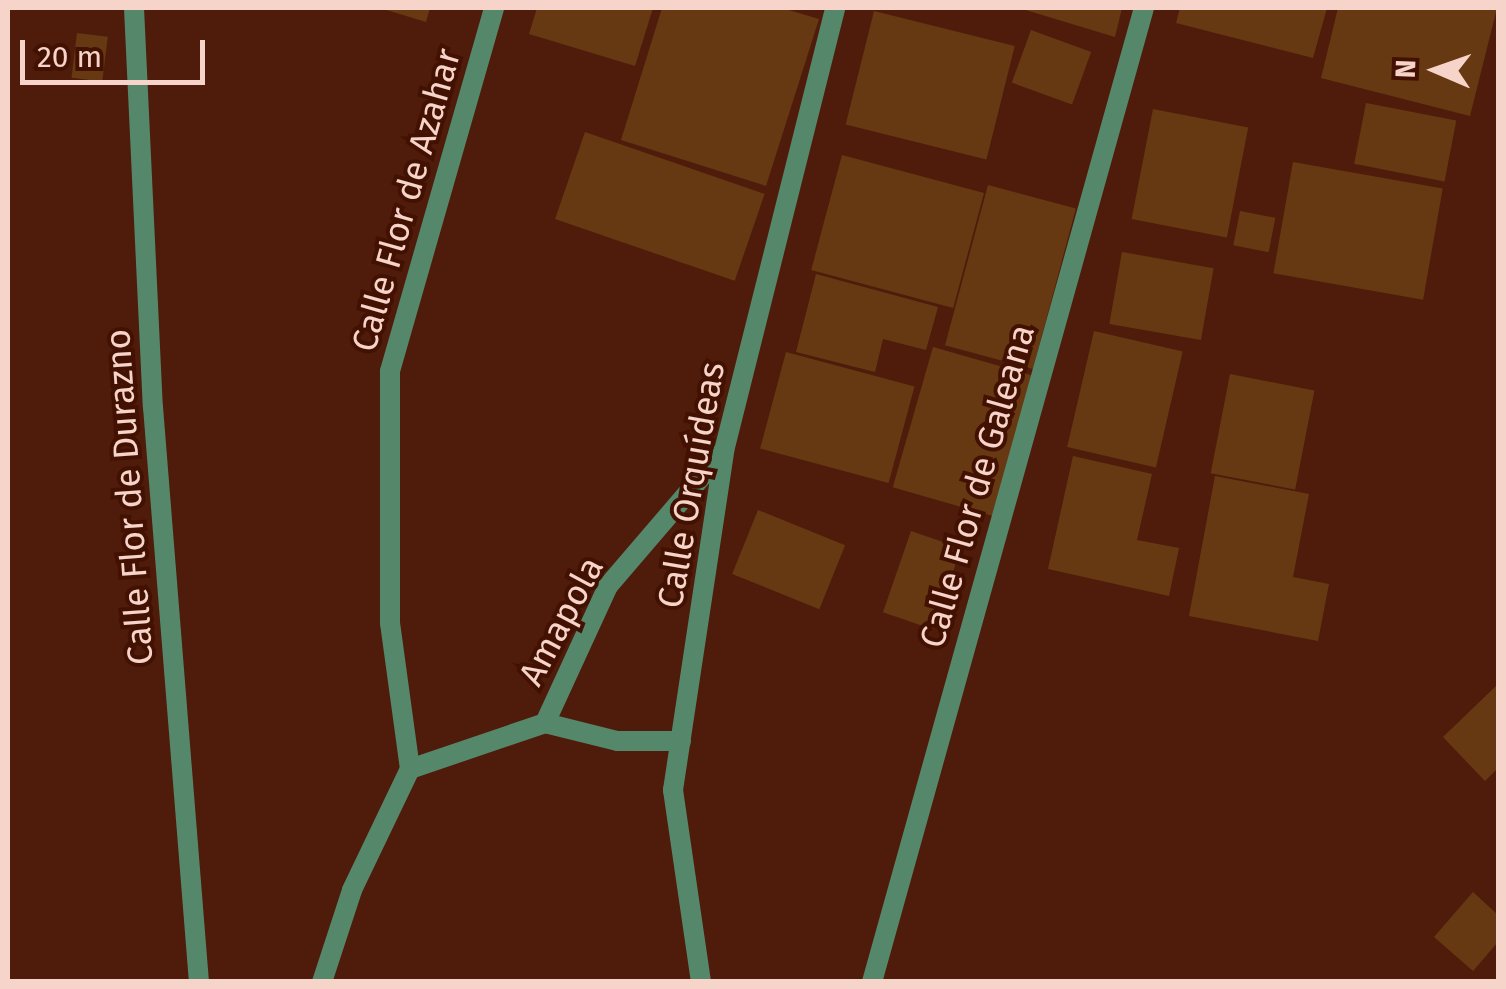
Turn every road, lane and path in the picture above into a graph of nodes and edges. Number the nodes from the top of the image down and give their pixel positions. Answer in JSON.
{"nodes":[{"id":1,"x":134,"y":8,"type":"edge"},
{"id":2,"x":494,"y":8,"type":"edge"},
{"id":3,"x":835,"y":8,"type":"edge"},
{"id":4,"x":1144,"y":8,"type":"edge"},
{"id":5,"x":724,"y":451,"type":"junction"},
{"id":6,"x":545,"y":723,"type":"junction"},
{"id":7,"x":681,"y":742,"type":"junction"},
{"id":8,"x":410,"y":769,"type":"junction"},
{"id":9,"x":199,"y":982,"type":"edge"},
{"id":10,"x":322,"y":982,"type":"edge"},
{"id":11,"x":701,"y":982,"type":"edge"},
{"id":12,"x":872,"y":982,"type":"edge"}],
"edges":[{"from":1,"to":9,"type":"street","name":"Calle Flor de Durazno"},
{"from":2,"to":8,"type":"street","name":"Calle Flor de Azahar"},
{"from":3,"to":5,"type":"street","name":"Calle Orquídeas"},
{"from":4,"to":12,"type":"street","name":"Calle Flor de Galeana"},
{"from":5,"to":6,"type":"street","name":"Amapola"},
{"from":5,"to":7,"type":"street","name":"Calle Orquídeas"},
{"from":6,"to":7,"type":"street"},
{"from":6,"to":8,"type":"street","name":"Amapola"},
{"from":7,"to":11,"type":"street","name":"Calle Orquídeas"},
{"from":8,"to":10,"type":"street"}]}
